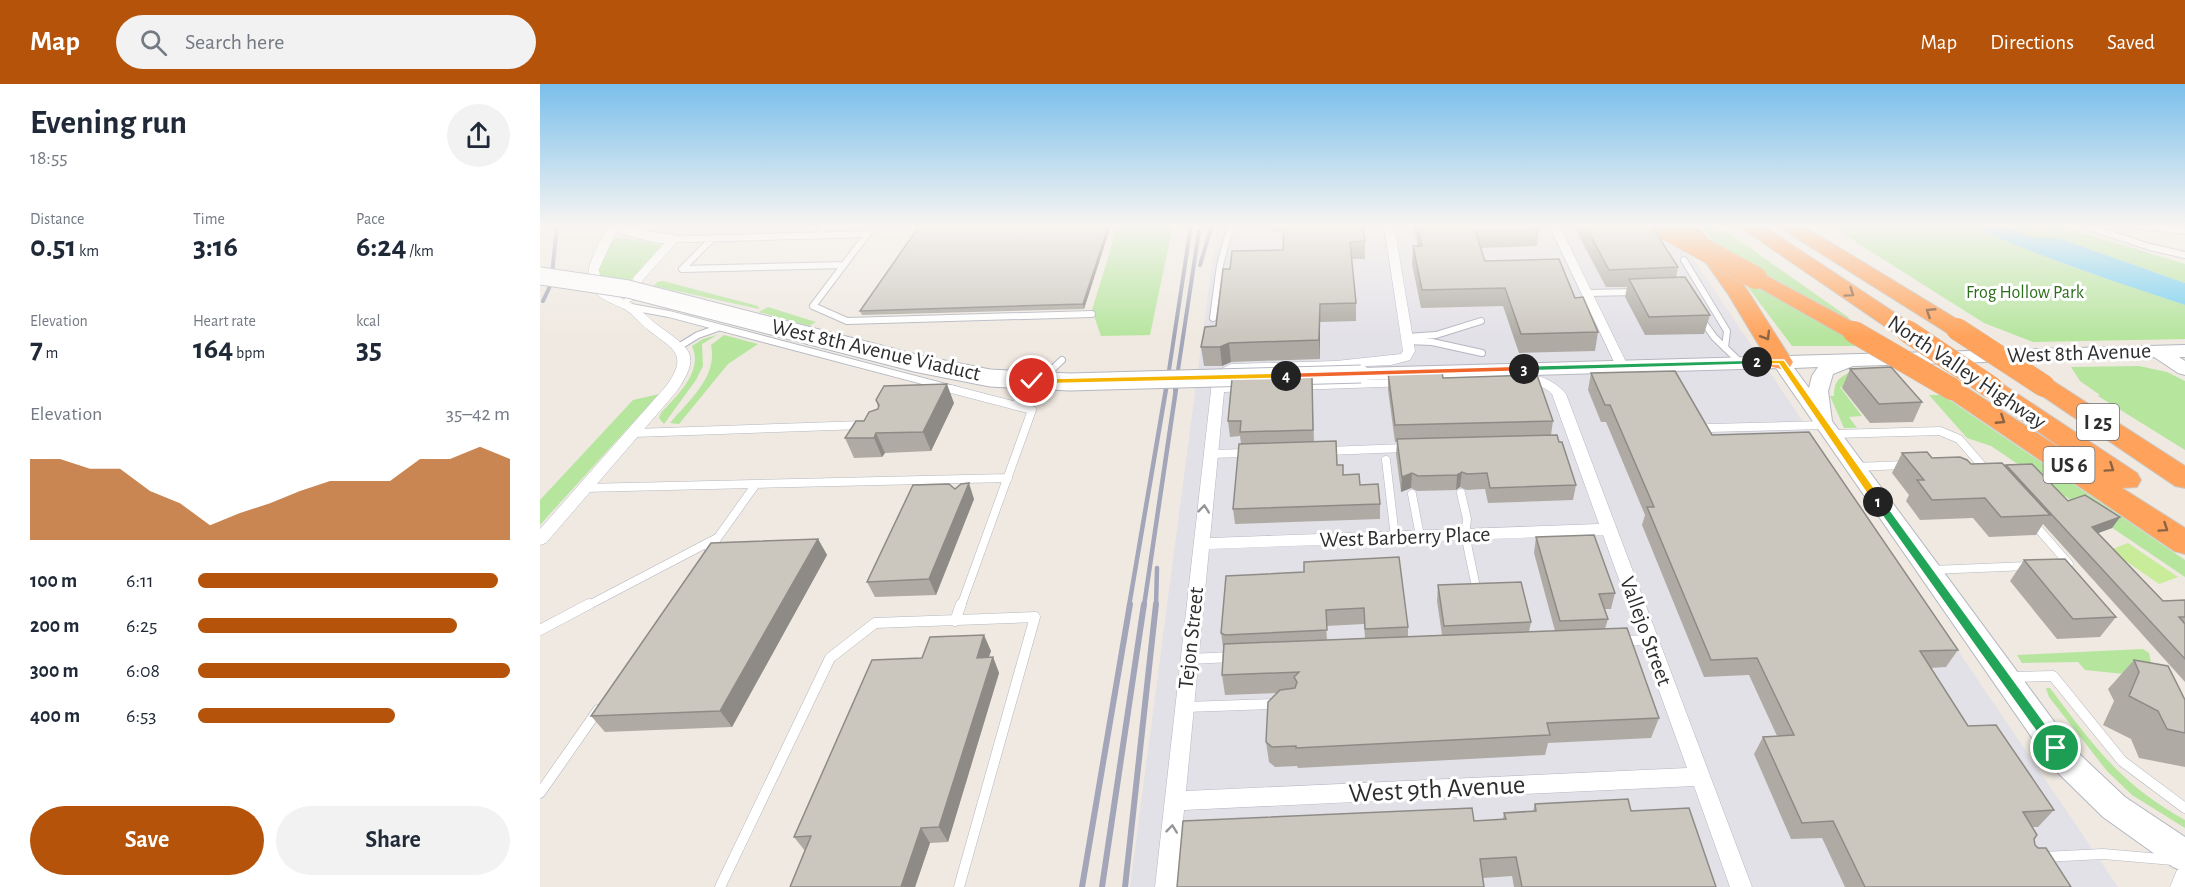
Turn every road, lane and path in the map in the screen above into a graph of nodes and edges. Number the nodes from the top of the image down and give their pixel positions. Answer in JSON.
{"nodes":[{"id":1,"x":597,"y":262,"type":"edge"},
{"id":2,"x":657,"y":262,"type":"edge"},
{"id":3,"x":689,"y":262,"type":"edge"},
{"id":4,"x":845,"y":262,"type":"edge"},
{"id":5,"x":1221,"y":262,"type":"edge"},
{"id":6,"x":1395,"y":262,"type":"edge"},
{"id":7,"x":1572,"y":262,"type":"edge"},
{"id":8,"x":1685,"y":262,"type":"edge"},
{"id":9,"x":1716,"y":262,"type":"edge"},
{"id":10,"x":1727,"y":262,"type":"edge"},
{"id":11,"x":1806,"y":262,"type":"edge"},
{"id":12,"x":1851,"y":262,"type":"edge"},
{"id":13,"x":1859,"y":262,"type":"edge"},
{"id":14,"x":843,"y":265,"type":"junction"},
{"id":15,"x":540,"y":276,"type":"edge"},
{"id":16,"x":1638,"y":292,"type":"edge"},
{"id":17,"x":1587,"y":293,"type":"junction"},
{"id":18,"x":1904,"y":295,"type":"junction"},
{"id":19,"x":631,"y":308,"type":"junction"},
{"id":20,"x":1092,"y":314,"type":"dead end"},
{"id":21,"x":1698,"y":315,"type":"edge"},
{"id":22,"x":1213,"y":318,"type":"dead end"},
{"id":23,"x":1481,"y":321,"type":"dead end"},
{"id":24,"x":720,"y":327,"type":"junction"},
{"id":25,"x":1407,"y":339,"type":"junction"},
{"id":26,"x":680,"y":346,"type":"junction"},
{"id":27,"x":1725,"y":348,"type":"junction"},
{"id":28,"x":2157,"y":351,"type":"junction"},
{"id":29,"x":2185,"y":351,"type":"edge"},
{"id":30,"x":1482,"y":353,"type":"dead end"},
{"id":31,"x":1858,"y":359,"type":"junction"},
{"id":32,"x":1062,"y":360,"type":"dead end"},
{"id":33,"x":1781,"y":362,"type":"junction"},
{"id":34,"x":1741,"y":363,"type":"junction"},
{"id":35,"x":1622,"y":366,"type":"junction"},
{"id":36,"x":2185,"y":369,"type":"edge"},
{"id":37,"x":1361,"y":374,"type":"joint"},
{"id":38,"x":1217,"y":388,"type":"junction"},
{"id":39,"x":1015,"y":405,"type":"junction"},
{"id":40,"x":872,"y":425,"type":"edge"},
{"id":41,"x":1709,"y":428,"type":"edge"},
{"id":42,"x":1826,"y":429,"type":"junction"},
{"id":43,"x":634,"y":433,"type":"junction"},
{"id":44,"x":1418,"y":448,"type":"edge"},
{"id":45,"x":1314,"y":451,"type":"edge"},
{"id":46,"x":1256,"y":453,"type":"edge"},
{"id":47,"x":1210,"y":454,"type":"junction"},
{"id":48,"x":1386,"y":460,"type":"dead end"},
{"id":49,"x":1917,"y":465,"type":"edge"},
{"id":50,"x":1853,"y":467,"type":"junction"},
{"id":51,"x":1990,"y":475,"type":"edge"},
{"id":52,"x":1008,"y":478,"type":"junction"},
{"id":53,"x":2185,"y":478,"type":"edge"},
{"id":54,"x":756,"y":484,"type":"junction"},
{"id":55,"x":584,"y":488,"type":"junction"},
{"id":56,"x":1461,"y":493,"type":"dead end"},
{"id":57,"x":1412,"y":494,"type":"dead end"},
{"id":58,"x":2185,"y":519,"type":"edge"},
{"id":59,"x":2030,"y":520,"type":"edge"},
{"id":60,"x":1609,"y":530,"type":"junction"},
{"id":61,"x":1465,"y":534,"type":"junction"},
{"id":62,"x":1419,"y":536,"type":"junction"},
{"id":63,"x":719,"y":537,"type":"junction"},
{"id":64,"x":1395,"y":537,"type":"junction"},
{"id":65,"x":540,"y":538,"type":"edge"},
{"id":66,"x":2185,"y":543,"type":"edge"},
{"id":67,"x":1201,"y":544,"type":"junction"},
{"id":68,"x":705,"y":556,"type":"edge"},
{"id":69,"x":2058,"y":565,"type":"edge"},
{"id":70,"x":2037,"y":566,"type":"edge"},
{"id":71,"x":1927,"y":570,"type":"junction"},
{"id":72,"x":1477,"y":592,"type":"edge"},
{"id":73,"x":955,"y":621,"type":"junction"},
{"id":74,"x":540,"y":630,"type":"edge"},
{"id":75,"x":1650,"y":640,"type":"junction"},
{"id":76,"x":1613,"y":641,"type":"edge"},
{"id":77,"x":1248,"y":656,"type":"edge"},
{"id":78,"x":1189,"y":659,"type":"junction"},
{"id":79,"x":2004,"y":678,"type":"junction"},
{"id":80,"x":606,"y":698,"type":"edge"},
{"id":81,"x":1280,"y":704,"type":"edge"},
{"id":82,"x":1184,"y":707,"type":"junction"},
{"id":83,"x":1700,"y":777,"type":"junction"},
{"id":84,"x":540,"y":793,"type":"edge"},
{"id":85,"x":1175,"y":801,"type":"junction"},
{"id":86,"x":2185,"y":808,"type":"edge"},
{"id":87,"x":2025,"y":858,"type":"edge"},
{"id":88,"x":2185,"y":859,"type":"edge"},
{"id":89,"x":2185,"y":878,"type":"edge"},
{"id":90,"x":720,"y":887,"type":"edge"},
{"id":91,"x":959,"y":887,"type":"edge"},
{"id":92,"x":1166,"y":887,"type":"edge"},
{"id":93,"x":1741,"y":887,"type":"edge"},
{"id":94,"x":2181,"y":887,"type":"edge"}],
"edges":[{"from":1,"to":19,"type":"street"},
{"from":2,"to":19,"type":"street"},
{"from":3,"to":14,"type":"lane"},
{"from":4,"to":14,"type":"lane"},
{"from":5,"to":22,"type":"lane"},
{"from":6,"to":25,"type":"street"},
{"from":7,"to":17,"type":"street"},
{"from":8,"to":27,"type":"lane"},
{"from":9,"to":33,"type":"highway","one_way":true},
{"from":10,"to":66,"type":"highway","number":"US 6","one_way":true,"bridge":true},
{"from":11,"to":58,"type":"highway","name":"North Valley Highway","number":"I 25","one_way":true,"bridge":true},
{"from":12,"to":18,"type":"highway","name":"North Valley Highway","number":"I 25"},
{"from":13,"to":18,"type":"highway"},
{"from":14,"to":20,"type":"lane"},
{"from":15,"to":37,"type":"main road","name":"West 8th Avenue Viaduct","bridge":true},
{"from":16,"to":17,"type":"lane"},
{"from":17,"to":35,"type":"street"},
{"from":53,"to":18,"type":"highway","name":"North Valley Highway","number":"I 25","one_way":true,"bridge":true},
{"from":19,"to":24,"type":"lane"},
{"from":19,"to":26,"type":"street"},
{"from":21,"to":27,"type":"lane"},
{"from":23,"to":25,"type":"lane"},
{"from":24,"to":26,"type":"lane"},
{"from":24,"to":39,"type":"lane"},
{"from":25,"to":30,"type":"lane"},
{"from":25,"to":38,"type":"street"},
{"from":26,"to":43,"type":"street"},
{"from":27,"to":34,"type":"lane"},
{"from":28,"to":29,"type":"main road","name":"West 8th Avenue"},
{"from":28,"to":31,"type":"main road","name":"West 8th Avenue"},
{"from":28,"to":36,"type":"main road"},
{"from":31,"to":33,"type":"main road","name":"West 8th Avenue"},
{"from":31,"to":42,"type":"main road"},
{"from":32,"to":39,"type":"lane"},
{"from":33,"to":34,"type":"main road","name":"West 8th Avenue"},
{"from":33,"to":42,"type":"main road"},
{"from":34,"to":35,"type":"main road","name":"West 8th Avenue"},
{"from":35,"to":37,"type":"main road","name":"West 8th Avenue"},
{"from":38,"to":47,"type":"street","name":"Tejon Street"},
{"from":38,"to":60,"type":"street","name":"Vallejo Street"},
{"from":39,"to":52,"type":"lane"},
{"from":40,"to":43,"type":"lane"},
{"from":41,"to":42,"type":"lane"},
{"from":42,"to":50,"type":"main road"},
{"from":42,"to":51,"type":"lane"},
{"from":43,"to":55,"type":"street"},
{"from":44,"to":45,"type":"lane"},
{"from":46,"to":47,"type":"lane"},
{"from":67,"to":47,"type":"street","name":"Tejon Street","one_way":true},
{"from":48,"to":64,"type":"lane"},
{"from":49,"to":50,"type":"lane"},
{"from":50,"to":71,"type":"main road"},
{"from":52,"to":54,"type":"lane"},
{"from":52,"to":73,"type":"lane"},
{"from":54,"to":55,"type":"lane"},
{"from":54,"to":63,"type":"lane"},
{"from":55,"to":65,"type":"street"},
{"from":56,"to":61,"type":"lane"},
{"from":57,"to":62,"type":"lane"},
{"from":59,"to":69,"type":"lane"},
{"from":60,"to":61,"type":"street","name":"West Barberry Place"},
{"from":60,"to":75,"type":"street","name":"Vallejo Street"},
{"from":61,"to":62,"type":"street","name":"West Barberry Place"},
{"from":61,"to":72,"type":"lane"},
{"from":62,"to":64,"type":"street","name":"West Barberry Place"},
{"from":63,"to":68,"type":"lane"},
{"from":63,"to":74,"type":"lane"},
{"from":64,"to":67,"type":"street","name":"West Barberry Place"},
{"from":67,"to":78,"type":"street","name":"Tejon Street"},
{"from":70,"to":71,"type":"lane"},
{"from":71,"to":79,"type":"main road"},
{"from":73,"to":90,"type":"lane"},
{"from":73,"to":91,"type":"lane"},
{"from":75,"to":76,"type":"lane"},
{"from":75,"to":83,"type":"street","name":"Vallejo Street"},
{"from":77,"to":78,"type":"lane"},
{"from":78,"to":82,"type":"street","name":"Tejon Street"},
{"from":79,"to":86,"type":"lane"},
{"from":79,"to":88,"type":"main road"},
{"from":80,"to":84,"type":"lane"},
{"from":81,"to":82,"type":"lane"},
{"from":82,"to":85,"type":"street","name":"Tejon Street"},
{"from":83,"to":85,"type":"street","name":"West 9th Avenue"},
{"from":83,"to":93,"type":"street","name":"Vallejo Street"},
{"from":92,"to":85,"type":"street","name":"Tejon Street","one_way":true},
{"from":87,"to":88,"type":"lane"},
{"from":89,"to":94,"type":"street"}]}
